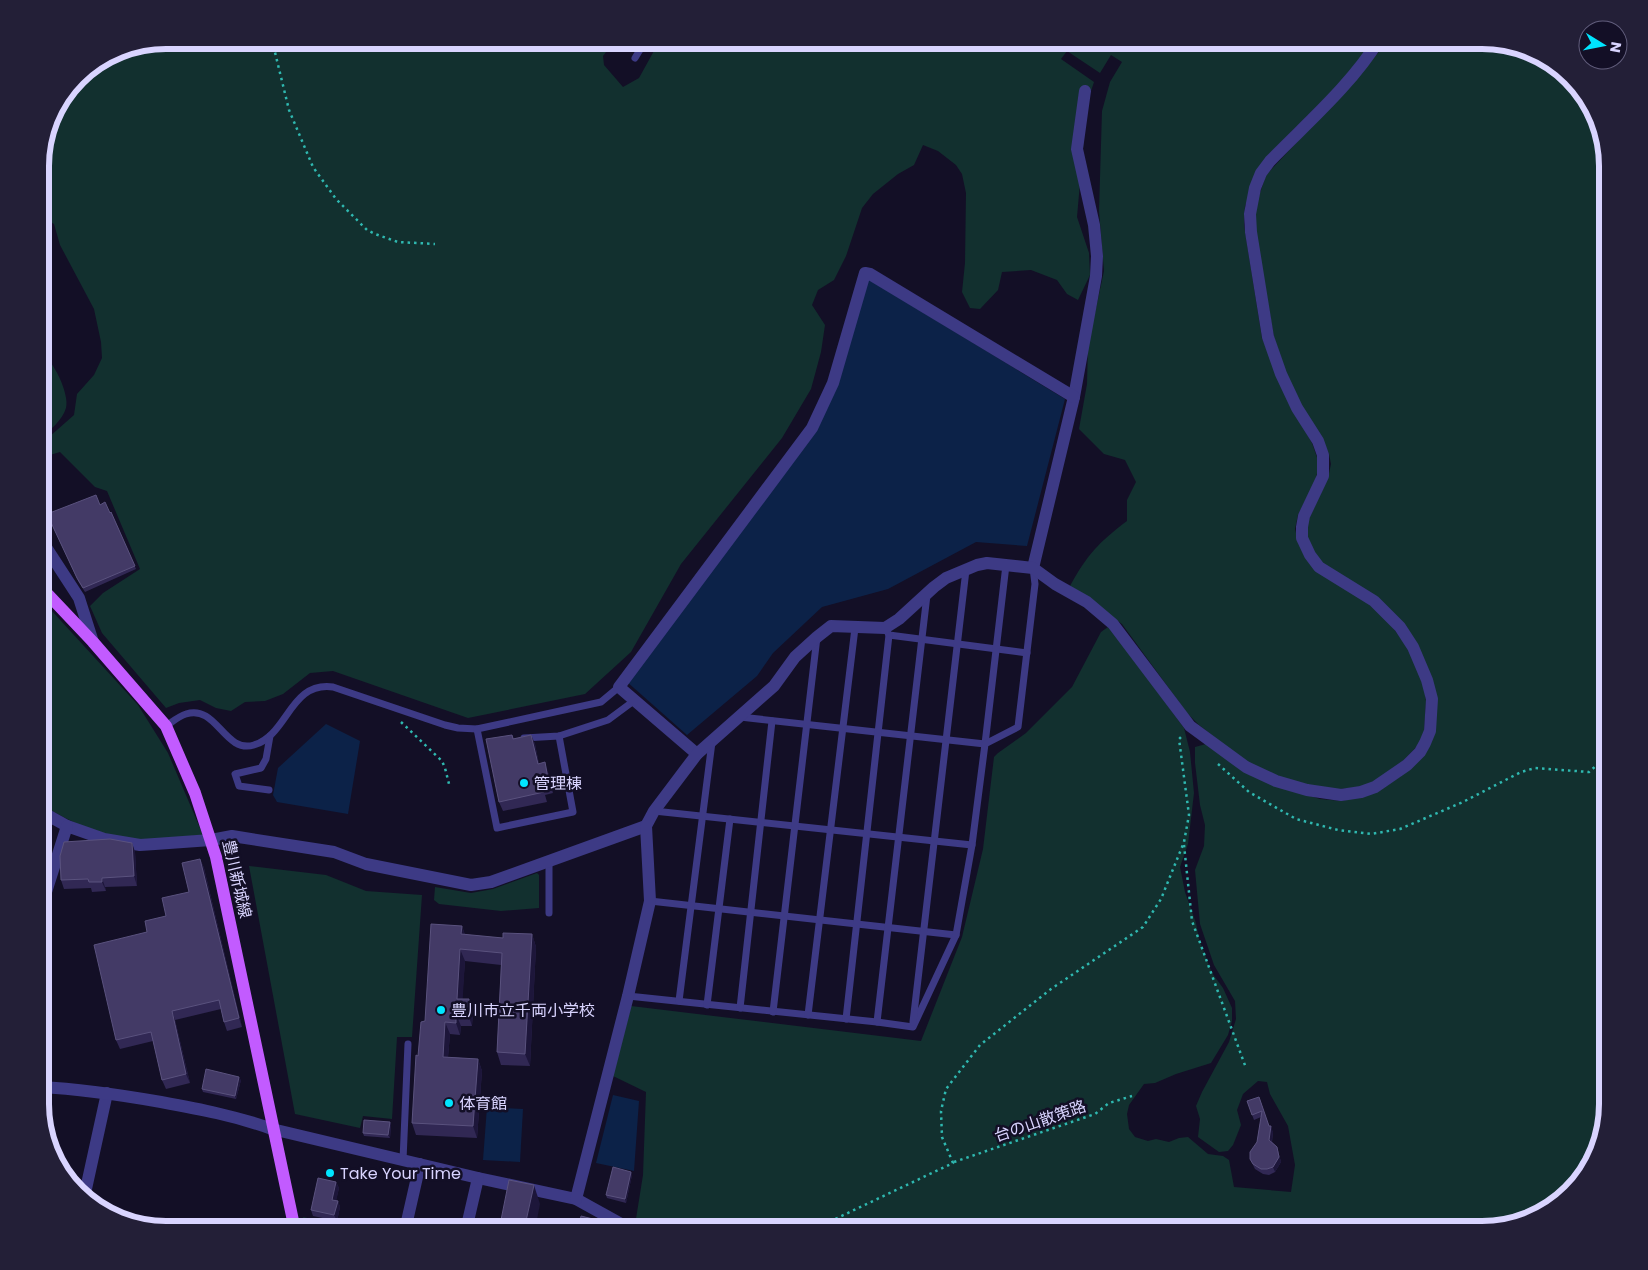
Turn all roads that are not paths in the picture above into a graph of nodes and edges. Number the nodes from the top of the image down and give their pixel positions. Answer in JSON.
{"nodes":[{"id":1,"x":640,"y":49,"type":"edge"},
{"id":2,"x":1374,"y":49,"type":"edge"},
{"id":3,"x":635,"y":58,"type":"dead end"},
{"id":4,"x":1085,"y":91,"type":"dead end"},
{"id":5,"x":1074,"y":397,"type":"junction"},
{"id":6,"x":49,"y":552,"type":"edge"},
{"id":7,"x":1006,"y":565,"type":"junction"},
{"id":8,"x":1033,"y":568,"type":"junction"},
{"id":9,"x":966,"y":570,"type":"junction"},
{"id":10,"x":927,"y":593,"type":"junction"},
{"id":11,"x":49,"y":596,"type":"edge"},
{"id":12,"x":855,"y":628,"type":"junction"},
{"id":13,"x":887,"y":632,"type":"junction"},
{"id":14,"x":817,"y":637,"type":"junction"},
{"id":15,"x":922,"y":640,"type":"junction"},
{"id":16,"x":93,"y":642,"type":"junction"},
{"id":17,"x":958,"y":644,"type":"junction"},
{"id":18,"x":996,"y":649,"type":"junction"},
{"id":19,"x":1028,"y":653,"type":"junction"},
{"id":20,"x":619,"y":687,"type":"junction"},
{"id":21,"x":635,"y":700,"type":"junction"},
{"id":22,"x":739,"y":717,"type":"junction"},
{"id":23,"x":772,"y":721,"type":"junction"},
{"id":24,"x":806,"y":725,"type":"junction"},
{"id":25,"x":166,"y":726,"type":"junction"},
{"id":26,"x":477,"y":729,"type":"junction"},
{"id":27,"x":843,"y":729,"type":"junction"},
{"id":28,"x":878,"y":732,"type":"junction"},
{"id":29,"x":270,"y":736,"type":"junction"},
{"id":30,"x":558,"y":736,"type":"junction"},
{"id":31,"x":911,"y":736,"type":"junction"},
{"id":32,"x":515,"y":739,"type":"edge"},
{"id":33,"x":947,"y":740,"type":"junction"},
{"id":34,"x":712,"y":741,"type":"junction"},
{"id":35,"x":488,"y":743,"type":"edge"},
{"id":36,"x":984,"y":744,"type":"junction"},
{"id":37,"x":480,"y":745,"type":"junction"},
{"id":38,"x":697,"y":754,"type":"junction"},
{"id":39,"x":269,"y":790,"type":"dead end"},
{"id":40,"x":654,"y":811,"type":"junction"},
{"id":41,"x":49,"y":816,"type":"edge"},
{"id":42,"x":703,"y":816,"type":"junction"},
{"id":43,"x":730,"y":819,"type":"junction"},
{"id":44,"x":760,"y":822,"type":"junction"},
{"id":45,"x":67,"y":826,"type":"junction"},
{"id":46,"x":646,"y":826,"type":"junction"},
{"id":47,"x":795,"y":826,"type":"junction"},
{"id":48,"x":830,"y":830,"type":"junction"},
{"id":49,"x":867,"y":834,"type":"junction"},
{"id":50,"x":899,"y":837,"type":"junction"},
{"id":51,"x":211,"y":840,"type":"junction"},
{"id":52,"x":934,"y":841,"type":"junction"},
{"id":53,"x":972,"y":845,"type":"junction"},
{"id":54,"x":549,"y":861,"type":"junction"},
{"id":55,"x":49,"y":883,"type":"edge"},
{"id":56,"x":650,"y":901,"type":"junction"},
{"id":57,"x":691,"y":905,"type":"junction"},
{"id":58,"x":719,"y":908,"type":"junction"},
{"id":59,"x":750,"y":912,"type":"junction"},
{"id":60,"x":549,"y":914,"type":"dead end"},
{"id":61,"x":784,"y":916,"type":"junction"},
{"id":62,"x":820,"y":920,"type":"junction"},
{"id":63,"x":857,"y":924,"type":"junction"},
{"id":64,"x":888,"y":927,"type":"junction"},
{"id":65,"x":923,"y":931,"type":"junction"},
{"id":66,"x":956,"y":935,"type":"junction"},
{"id":67,"x":628,"y":996,"type":"junction"},
{"id":68,"x":679,"y":1002,"type":"junction"},
{"id":69,"x":707,"y":1005,"type":"junction"},
{"id":70,"x":740,"y":1008,"type":"junction"},
{"id":71,"x":773,"y":1012,"type":"junction"},
{"id":72,"x":808,"y":1015,"type":"junction"},
{"id":73,"x":846,"y":1019,"type":"junction"},
{"id":74,"x":877,"y":1022,"type":"junction"},
{"id":75,"x":913,"y":1027,"type":"junction"},
{"id":76,"x":408,"y":1044,"type":"dead end"},
{"id":77,"x":49,"y":1087,"type":"edge"},
{"id":78,"x":107,"y":1093,"type":"junction"},
{"id":79,"x":272,"y":1129,"type":"junction"},
{"id":80,"x":403,"y":1160,"type":"junction"},
{"id":81,"x":420,"y":1164,"type":"junction"},
{"id":82,"x":478,"y":1178,"type":"junction"},
{"id":83,"x":86,"y":1189,"type":"edge"},
{"id":84,"x":576,"y":1198,"type":"junction"},
{"id":85,"x":292,"y":1221,"type":"edge"},
{"id":86,"x":407,"y":1221,"type":"edge"},
{"id":87,"x":468,"y":1221,"type":"edge"},
{"id":88,"x":616,"y":1221,"type":"edge"}],
"edges":[{"from":1,"to":3,"type":"lane"},
{"from":2,"to":8,"type":"street"},
{"from":4,"to":5,"type":"street"},
{"from":5,"to":8,"type":"street"},
{"from":5,"to":20,"type":"street"},
{"from":6,"to":16,"type":"street"},
{"from":7,"to":8,"type":"street"},
{"from":7,"to":9,"type":"street"},
{"from":7,"to":18,"type":"lane"},
{"from":8,"to":19,"type":"lane"},
{"from":9,"to":10,"type":"street"},
{"from":9,"to":17,"type":"lane"},
{"from":10,"to":13,"type":"street"},
{"from":10,"to":15,"type":"lane"},
{"from":11,"to":16,"type":"main road","name":"豊川新城線"},
{"from":12,"to":13,"type":"street"},
{"from":12,"to":14,"type":"street"},
{"from":12,"to":27,"type":"lane"},
{"from":13,"to":15,"type":"lane"},
{"from":13,"to":28,"type":"lane"},
{"from":14,"to":22,"type":"street"},
{"from":14,"to":24,"type":"lane"},
{"from":15,"to":17,"type":"lane"},
{"from":15,"to":31,"type":"lane"},
{"from":16,"to":25,"type":"main road","name":"豊川新城線"},
{"from":17,"to":18,"type":"lane"},
{"from":17,"to":33,"type":"lane"},
{"from":18,"to":19,"type":"lane"},
{"from":18,"to":36,"type":"lane"},
{"from":19,"to":36,"type":"lane"},
{"from":20,"to":21,"type":"street"},
{"from":20,"to":26,"type":"lane"},
{"from":21,"to":30,"type":"lane"},
{"from":21,"to":38,"type":"street"},
{"from":22,"to":23,"type":"lane"},
{"from":22,"to":34,"type":"street"},
{"from":23,"to":24,"type":"lane"},
{"from":23,"to":44,"type":"lane"},
{"from":24,"to":27,"type":"lane"},
{"from":24,"to":47,"type":"lane"},
{"from":25,"to":29,"type":"lane"},
{"from":25,"to":51,"type":"main road","name":"豊川新城線"},
{"from":26,"to":29,"type":"lane"},
{"from":26,"to":37,"type":"lane"},
{"from":27,"to":28,"type":"lane"},
{"from":27,"to":48,"type":"lane"},
{"from":28,"to":31,"type":"lane"},
{"from":28,"to":49,"type":"lane"},
{"from":29,"to":39,"type":"lane"},
{"from":30,"to":32,"type":"lane"},
{"from":30,"to":37,"type":"lane"},
{"from":31,"to":33,"type":"lane"},
{"from":31,"to":50,"type":"lane"},
{"from":33,"to":36,"type":"lane"},
{"from":33,"to":52,"type":"lane"},
{"from":34,"to":38,"type":"street"},
{"from":34,"to":42,"type":"lane"},
{"from":35,"to":37,"type":"lane"},
{"from":36,"to":53,"type":"lane"},
{"from":38,"to":40,"type":"street"},
{"from":40,"to":42,"type":"lane"},
{"from":40,"to":46,"type":"street"},
{"from":41,"to":45,"type":"street"},
{"from":42,"to":43,"type":"lane"},
{"from":42,"to":57,"type":"lane"},
{"from":43,"to":44,"type":"lane"},
{"from":43,"to":58,"type":"lane"},
{"from":44,"to":47,"type":"lane"},
{"from":44,"to":59,"type":"lane"},
{"from":45,"to":51,"type":"street"},
{"from":45,"to":55,"type":"street"},
{"from":46,"to":54,"type":"street"},
{"from":46,"to":56,"type":"street"},
{"from":47,"to":48,"type":"lane"},
{"from":47,"to":61,"type":"lane"},
{"from":48,"to":49,"type":"lane"},
{"from":48,"to":62,"type":"lane"},
{"from":49,"to":50,"type":"lane"},
{"from":49,"to":63,"type":"lane"},
{"from":50,"to":52,"type":"lane"},
{"from":50,"to":64,"type":"lane"},
{"from":51,"to":54,"type":"street"},
{"from":51,"to":79,"type":"main road","name":"豊川新城線"},
{"from":52,"to":53,"type":"lane"},
{"from":52,"to":65,"type":"lane"},
{"from":53,"to":66,"type":"lane"},
{"from":54,"to":60,"type":"lane"},
{"from":56,"to":57,"type":"lane"},
{"from":56,"to":67,"type":"street"},
{"from":57,"to":58,"type":"lane"},
{"from":57,"to":68,"type":"lane"},
{"from":58,"to":59,"type":"lane"},
{"from":58,"to":69,"type":"lane"},
{"from":59,"to":61,"type":"lane"},
{"from":59,"to":70,"type":"lane"},
{"from":61,"to":62,"type":"lane"},
{"from":61,"to":71,"type":"lane"},
{"from":62,"to":63,"type":"lane"},
{"from":62,"to":72,"type":"lane"},
{"from":63,"to":64,"type":"lane"},
{"from":63,"to":73,"type":"lane"},
{"from":64,"to":65,"type":"lane"},
{"from":64,"to":74,"type":"lane"},
{"from":65,"to":66,"type":"lane"},
{"from":65,"to":75,"type":"lane"},
{"from":66,"to":75,"type":"lane"},
{"from":67,"to":68,"type":"lane"},
{"from":67,"to":84,"type":"street"},
{"from":68,"to":69,"type":"lane"},
{"from":69,"to":70,"type":"lane"},
{"from":70,"to":71,"type":"lane"},
{"from":71,"to":72,"type":"lane"},
{"from":72,"to":73,"type":"lane"},
{"from":73,"to":74,"type":"lane"},
{"from":74,"to":75,"type":"lane"},
{"from":76,"to":80,"type":"lane"},
{"from":77,"to":78,"type":"street"},
{"from":78,"to":79,"type":"street"},
{"from":78,"to":83,"type":"street"},
{"from":79,"to":80,"type":"street"},
{"from":79,"to":85,"type":"main road","name":"豊川新城線"},
{"from":80,"to":81,"type":"street"},
{"from":81,"to":82,"type":"street"},
{"from":81,"to":86,"type":"street"},
{"from":82,"to":84,"type":"street"},
{"from":82,"to":87,"type":"street"},
{"from":84,"to":88,"type":"street"}]}
